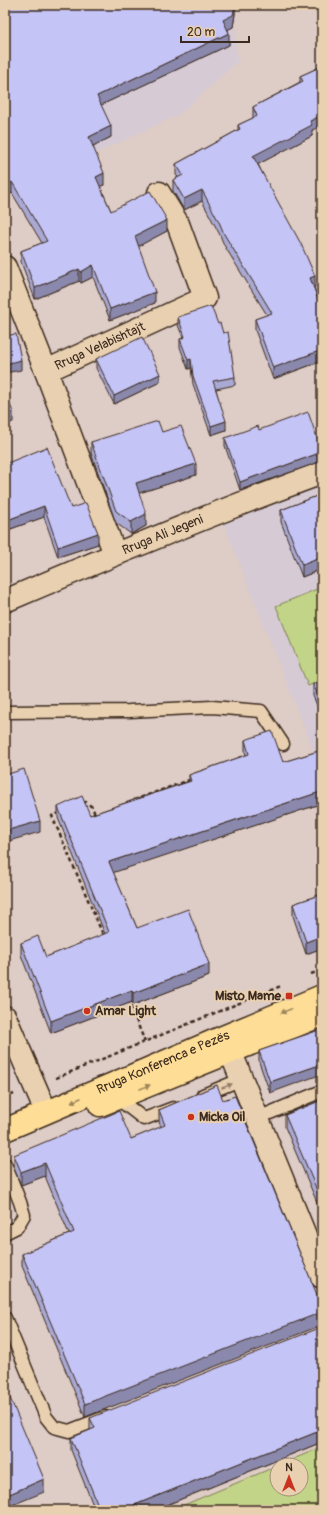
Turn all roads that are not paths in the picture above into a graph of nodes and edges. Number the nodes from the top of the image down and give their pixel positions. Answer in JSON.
{"nodes":[{"id":1,"x":159,"y":193,"type":"dead end"},
{"id":2,"x":5,"y":266,"type":"edge"},
{"id":3,"x":46,"y":371,"type":"junction"},
{"id":4,"x":322,"y":473,"type":"edge"},
{"id":5,"x":115,"y":554,"type":"junction"},
{"id":6,"x":5,"y":601,"type":"edge"},
{"id":7,"x":5,"y":712,"type":"edge"},
{"id":8,"x":283,"y":744,"type":"dead end"},
{"id":9,"x":322,"y":996,"type":"edge"},
{"id":10,"x":322,"y":1016,"type":"edge"},
{"id":11,"x":5,"y":1017,"type":"edge"},
{"id":12,"x":231,"y":1053,"type":"junction"},
{"id":13,"x":242,"y":1080,"type":"junction"},
{"id":14,"x":322,"y":1091,"type":"edge"},
{"id":15,"x":117,"y":1098,"type":"junction"},
{"id":16,"x":46,"y":1112,"type":"junction"},
{"id":17,"x":258,"y":1118,"type":"junction"},
{"id":18,"x":5,"y":1130,"type":"edge"},
{"id":19,"x":5,"y":1145,"type":"edge"},
{"id":20,"x":5,"y":1164,"type":"edge"},
{"id":21,"x":5,"y":1233,"type":"edge"},
{"id":22,"x":322,"y":1277,"type":"edge"},
{"id":23,"x":5,"y":1318,"type":"edge"},
{"id":24,"x":114,"y":1414,"type":"edge"}],
"edges":[{"from":1,"to":3,"type":"street","name":"Rruga Velabishtajt"},
{"from":2,"to":3,"type":"street"},
{"from":3,"to":5,"type":"street","name":"Rruga Velabishtajt"},
{"from":4,"to":5,"type":"street","name":"Rruga Ali Jegeni"},
{"from":5,"to":6,"type":"street","name":"Rruga Ali Jegeni"},
{"from":7,"to":8,"type":"lane"},
{"from":9,"to":16,"type":"main road","name":"Rruga Konferenca e Pezës","one_way":true},
{"from":10,"to":12,"type":"main road","name":"Rruga Konferenca e Pezës"},
{"from":11,"to":16,"type":"street"},
{"from":12,"to":13,"type":"street"},
{"from":15,"to":12,"type":"main road","name":"Rruga Konferenca e Pezës","one_way":true},
{"from":15,"to":13,"type":"lane","one_way":true},
{"from":13,"to":17,"type":"street"},
{"from":14,"to":17,"type":"lane"},
{"from":15,"to":19,"type":"main road","name":"Rruga Konferenca e Pezës"},
{"from":16,"to":18,"type":"main road","name":"Rruga Konferenca e Pezës"},
{"from":17,"to":22,"type":"street"},
{"from":20,"to":21,"type":"lane"},
{"from":23,"to":24,"type":"lane"}]}
